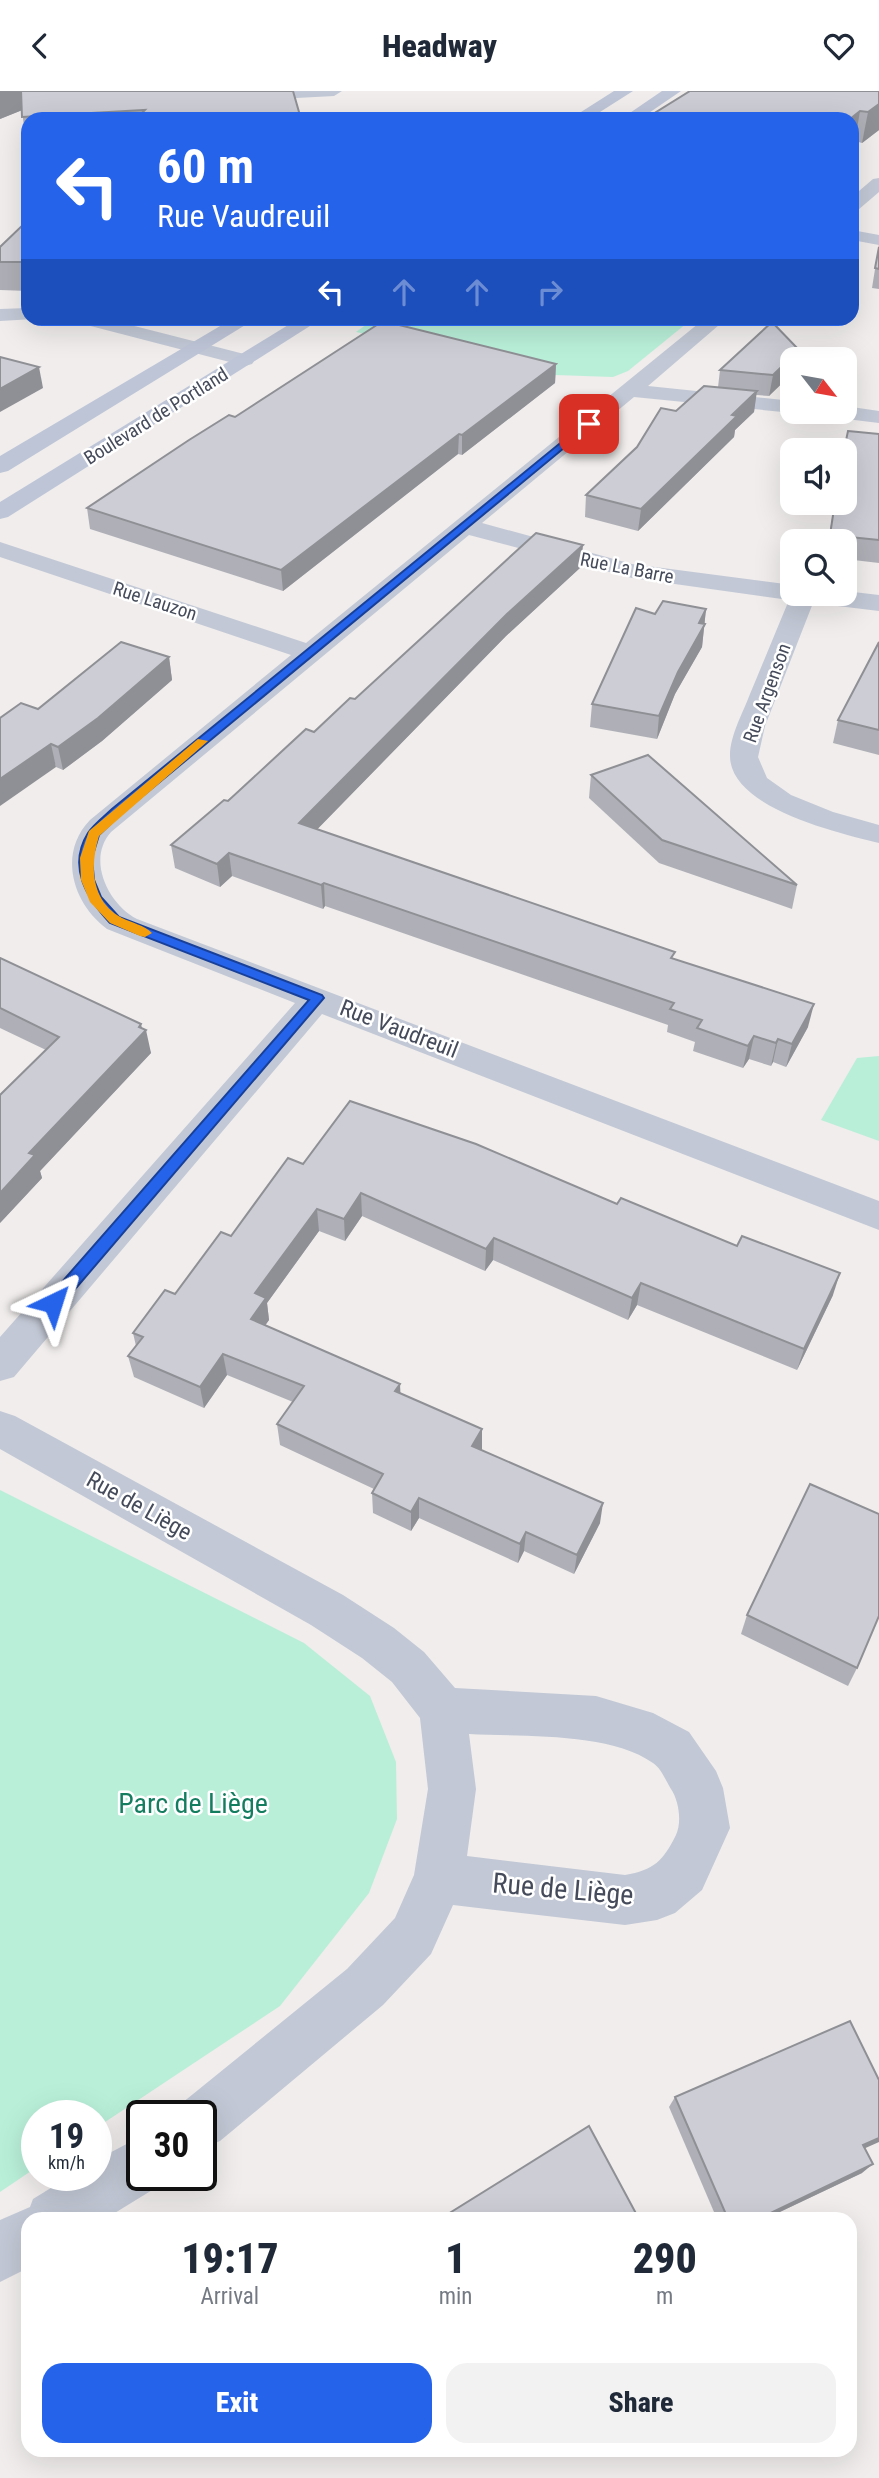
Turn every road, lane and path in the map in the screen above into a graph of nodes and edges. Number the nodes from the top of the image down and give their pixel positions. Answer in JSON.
{"nodes":[{"id":1,"x":334,"y":91,"type":"edge"},
{"id":2,"x":625,"y":91,"type":"edge"},
{"id":3,"x":673,"y":91,"type":"edge"},
{"id":4,"x":227,"y":96,"type":"edge"},
{"id":5,"x":590,"y":112,"type":"edge"},
{"id":6,"x":640,"y":112,"type":"edge"},
{"id":7,"x":879,"y":183,"type":"edge"},
{"id":8,"x":859,"y":200,"type":"edge"},
{"id":9,"x":859,"y":236,"type":"edge"},
{"id":10,"x":879,"y":240,"type":"edge"},
{"id":11,"x":21,"y":314,"type":"edge"},
{"id":12,"x":0,"y":315,"type":"edge"},
{"id":13,"x":114,"y":326,"type":"edge"},
{"id":14,"x":233,"y":326,"type":"edge"},
{"id":15,"x":300,"y":326,"type":"edge"},
{"id":16,"x":708,"y":326,"type":"edge"},
{"id":17,"x":198,"y":347,"type":"junction"},
{"id":18,"x":245,"y":360,"type":"junction"},
{"id":19,"x":630,"y":390,"type":"junction"},
{"id":20,"x":780,"y":406,"type":"edge"},
{"id":21,"x":858,"y":414,"type":"edge"},
{"id":22,"x":879,"y":417,"type":"edge"},
{"id":23,"x":0,"y":466,"type":"edge"},
{"id":24,"x":0,"y":512,"type":"edge"},
{"id":25,"x":465,"y":526,"type":"junction"},
{"id":26,"x":0,"y":549,"type":"edge"},
{"id":27,"x":780,"y":591,"type":"edge"},
{"id":28,"x":857,"y":600,"type":"edge"},
{"id":29,"x":879,"y":603,"type":"edge"},
{"id":30,"x":793,"y":606,"type":"edge"},
{"id":31,"x":310,"y":653,"type":"junction"},
{"id":32,"x":879,"y":834,"type":"edge"},
{"id":33,"x":318,"y":998,"type":"junction"},
{"id":34,"x":879,"y":1216,"type":"edge"},
{"id":35,"x":0,"y":1365,"type":"edge"},
{"id":36,"x":0,"y":1428,"type":"edge"},
{"id":37,"x":443,"y":1710,"type":"junction"},
{"id":38,"x":439,"y":1878,"type":"junction"},
{"id":39,"x":217,"y":2109,"type":"edge"},
{"id":40,"x":126,"y":2174,"type":"edge"},
{"id":41,"x":65,"y":2212,"type":"edge"},
{"id":42,"x":21,"y":2240,"type":"edge"},
{"id":43,"x":0,"y":2253,"type":"edge"}],
"edges":[{"from":1,"to":4,"type":"street"},
{"from":2,"to":5,"type":"main road"},
{"from":3,"to":6,"type":"main road"},
{"from":7,"to":8,"type":"street"},
{"from":9,"to":10,"type":"street"},
{"from":11,"to":12,"type":"street"},
{"from":13,"to":17,"type":"street"},
{"from":14,"to":17,"type":"main road","name":"Boulevard de Portland"},
{"from":15,"to":18,"type":"main road","name":"Boulevard de Portland"},
{"from":16,"to":19,"type":"street","name":"Rue Vaudreuil"},
{"from":17,"to":18,"type":"street"},
{"from":17,"to":23,"type":"main road","name":"Boulevard de Portland"},
{"from":18,"to":24,"type":"main road","name":"Boulevard de Portland"},
{"from":19,"to":20,"type":"street"},
{"from":19,"to":25,"type":"street","name":"Rue Vaudreuil"},
{"from":21,"to":22,"type":"street"},
{"from":25,"to":27,"type":"street","name":"Rue La Barre"},
{"from":25,"to":31,"type":"street","name":"Rue Vaudreuil"},
{"from":26,"to":31,"type":"street","name":"Rue Lauzon"},
{"from":28,"to":29,"type":"street","name":"Rue La Barre"},
{"from":30,"to":32,"type":"street","name":"Rue Argenson"},
{"from":31,"to":33,"type":"street","name":"Rue Vaudreuil"},
{"from":33,"to":34,"type":"street","name":"Rue Vaudreuil"},
{"from":33,"to":35,"type":"street"},
{"from":36,"to":37,"type":"street","name":"Rue de Liège"},
{"from":37,"to":38,"type":"street"},
{"from":37,"to":38,"type":"street","name":"Rue de Liège"},
{"from":38,"to":39,"type":"street"},
{"from":40,"to":41,"type":"street"},
{"from":42,"to":43,"type":"street"}]}
